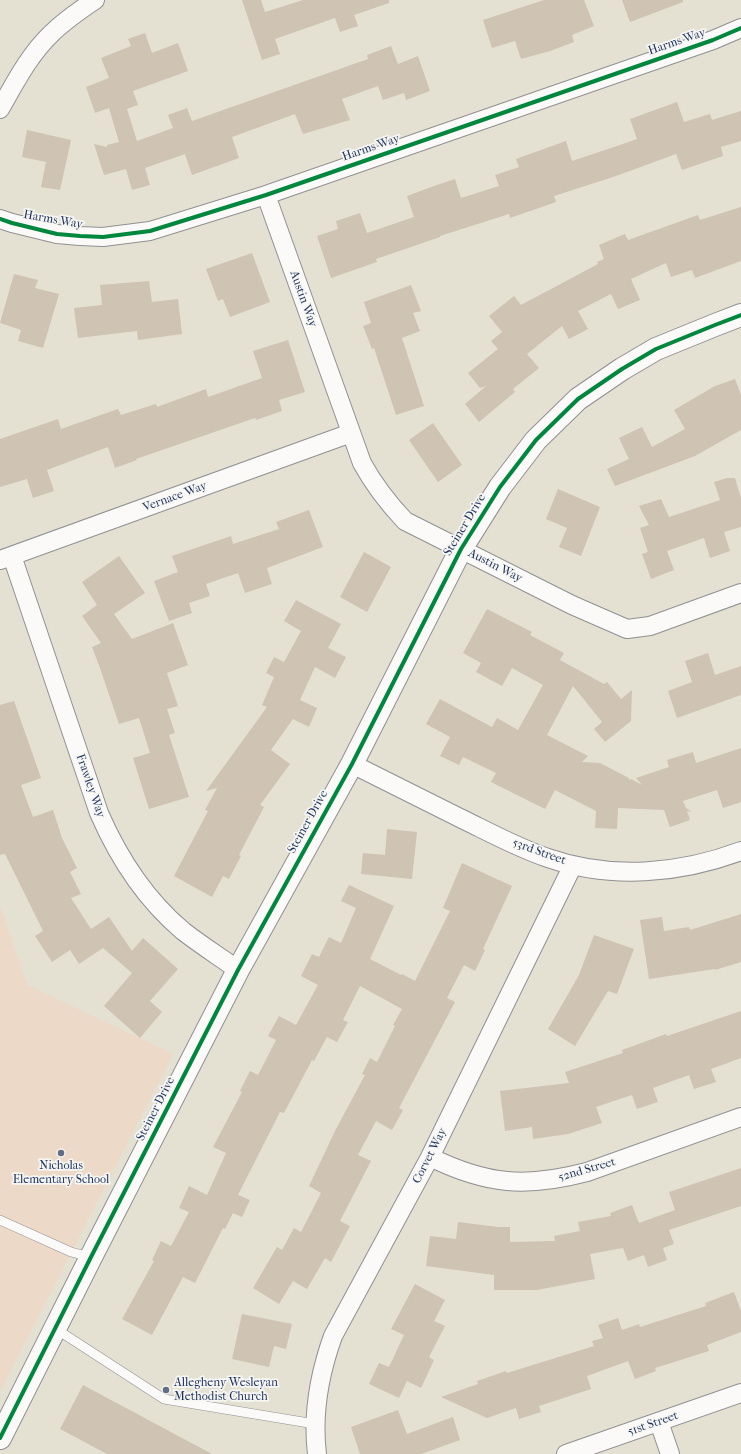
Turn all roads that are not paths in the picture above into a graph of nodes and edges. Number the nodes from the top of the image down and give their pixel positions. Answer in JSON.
{"nodes":[{"id":1,"x":95,"y":0,"type":"edge"},
{"id":2,"x":741,"y":28,"type":"edge"},
{"id":3,"x":0,"y":109,"type":"edge"},
{"id":4,"x":266,"y":195,"type":"junction"},
{"id":5,"x":0,"y":219,"type":"edge"},
{"id":6,"x":741,"y":316,"type":"edge"},
{"id":7,"x":351,"y":433,"type":"junction"},
{"id":8,"x":461,"y":549,"type":"junction"},
{"id":9,"x":6,"y":558,"type":"edge"},
{"id":10,"x":741,"y":593,"type":"edge"},
{"id":11,"x":352,"y":764,"type":"junction"},
{"id":12,"x":741,"y":851,"type":"edge"},
{"id":13,"x":573,"y":865,"type":"junction"},
{"id":14,"x":238,"y":970,"type":"junction"},
{"id":15,"x":741,"y":1117,"type":"edge"},
{"id":16,"x":430,"y":1157,"type":"junction"},
{"id":17,"x":0,"y":1220,"type":"edge"},
{"id":18,"x":91,"y":1257,"type":"junction"},
{"id":19,"x":56,"y":1329,"type":"junction"},
{"id":20,"x":741,"y":1393,"type":"edge"},
{"id":21,"x":659,"y":1422,"type":"junction"},
{"id":22,"x":315,"y":1424,"type":"junction"},
{"id":23,"x":0,"y":1438,"type":"edge"},
{"id":24,"x":317,"y":1454,"type":"edge"},
{"id":25,"x":566,"y":1454,"type":"edge"},
{"id":26,"x":670,"y":1454,"type":"edge"}],
"edges":[{"from":1,"to":3,"type":"street"},
{"from":2,"to":4,"type":"street","name":"Harms Way"},
{"from":4,"to":5,"type":"street","name":"Harms Way"},
{"from":4,"to":7,"type":"street","name":"Austin Way"},
{"from":6,"to":8,"type":"street","name":"Steiner Drive"},
{"from":7,"to":8,"type":"street","name":"Austin Way"},
{"from":7,"to":9,"type":"street","name":"Vernace Way"},
{"from":8,"to":10,"type":"street","name":"Austin Way"},
{"from":8,"to":11,"type":"street","name":"Steiner Drive"},
{"from":9,"to":14,"type":"street","name":"Frawley Way"},
{"from":11,"to":13,"type":"street","name":"53rd Street"},
{"from":11,"to":14,"type":"street","name":"Steiner Drive"},
{"from":12,"to":13,"type":"street","name":"53rd Street"},
{"from":13,"to":16,"type":"street","name":"Corvet Way"},
{"from":14,"to":18,"type":"street","name":"Steiner Drive"},
{"from":15,"to":16,"type":"street","name":"52nd Street"},
{"from":16,"to":22,"type":"street","name":"Corvet Way"},
{"from":17,"to":18,"type":"lane"},
{"from":18,"to":19,"type":"street","name":"Steiner Drive"},
{"from":19,"to":22,"type":"lane"},
{"from":19,"to":23,"type":"street","name":"Steiner Drive"},
{"from":20,"to":21,"type":"street","name":"51st Street"},
{"from":21,"to":25,"type":"street","name":"51st Street"},
{"from":21,"to":26,"type":"street"},
{"from":22,"to":24,"type":"street","name":"Corvet Way"}]}
